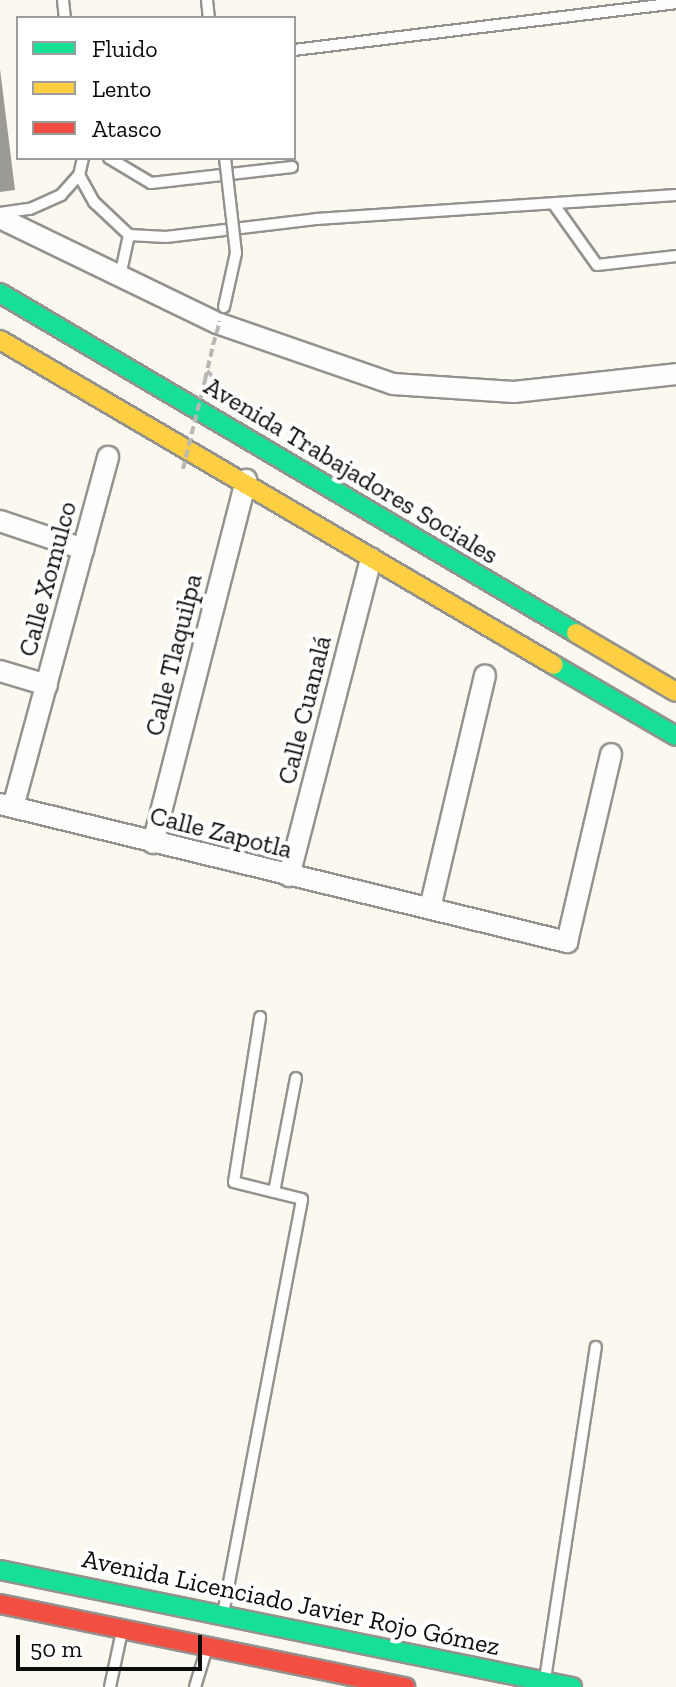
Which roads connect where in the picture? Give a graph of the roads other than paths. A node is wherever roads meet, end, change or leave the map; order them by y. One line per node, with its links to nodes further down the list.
1 (676, 3): 2 (lane)
2 (296, 50)
3 (83, 160): 7 (lane)
4 (112, 160): 6 (lane)
5 (225, 160): 15 (lane, bridge)
6 (292, 167)
7 (79, 175): 10 (lane); 11 (lane)
8 (676, 195): 9 (lane)
9 (555, 206): 11 (lane); 12 (lane)
10 (0, 215): 13 (street)
11 (129, 235): 13 (lane)
12 (676, 256)
13 (120, 276): 17 (street)
14 (0, 293): 26 (main road, Avenida Trabajadores Sociales)
15 (224, 307)
16 (1, 345): 19 (main road)
17 (676, 374)
18 (108, 457): 21 (street, Calle Xomulco)
19 (246, 480): 22 (main road); 30 (street, Calle Tlaquilpa)
20 (0, 521): 21 (street)
21 (83, 549): 25 (street, Calle Xomulco)
22 (371, 558): 27 (main road); 31 (street, Calle Cuanalá)
23 (0, 671): 25 (street)
24 (485, 675): 32 (street)
25 (47, 685): 29 (street, Calle Xomulco)
26 (676, 692)
27 (676, 736)
28 (611, 754): 32 (street, Calle Zapotla)
29 (7, 805): 30 (street, Calle Zapotla)
30 (153, 843): 31 (street, Calle Zapotla)
31 (289, 876): 32 (street, Calle Zapotla)
32 (430, 908)
33 (260, 1017): 35 (lane)
34 (296, 1078): 35 (lane)
35 (274, 1192): 39 (lane)
36 (596, 1347): 44 (lane)
37 (0, 1570): 39 (main road, Avenida Licenciado Javier Rojo Gómez)
38 (0, 1604): 40 (main road)
39 (222, 1616): 42 (main road, Avenida Licenciado Javier Rojo Gómez)
40 (123, 1629): 41 (main road); 45 (lane)
41 (207, 1646): 43 (main road); 46 (lane)
42 (379, 1647): 43 (main road); 44 (main road, Avenida Licenciado Javier Rojo Gómez)
43 (375, 1681): 47 (main road)
44 (545, 1681): 48 (main road, Avenida Licenciado Javier Rojo Gómez)
45 (110, 1687)
46 (195, 1687)
47 (406, 1687)
48 (572, 1687)

